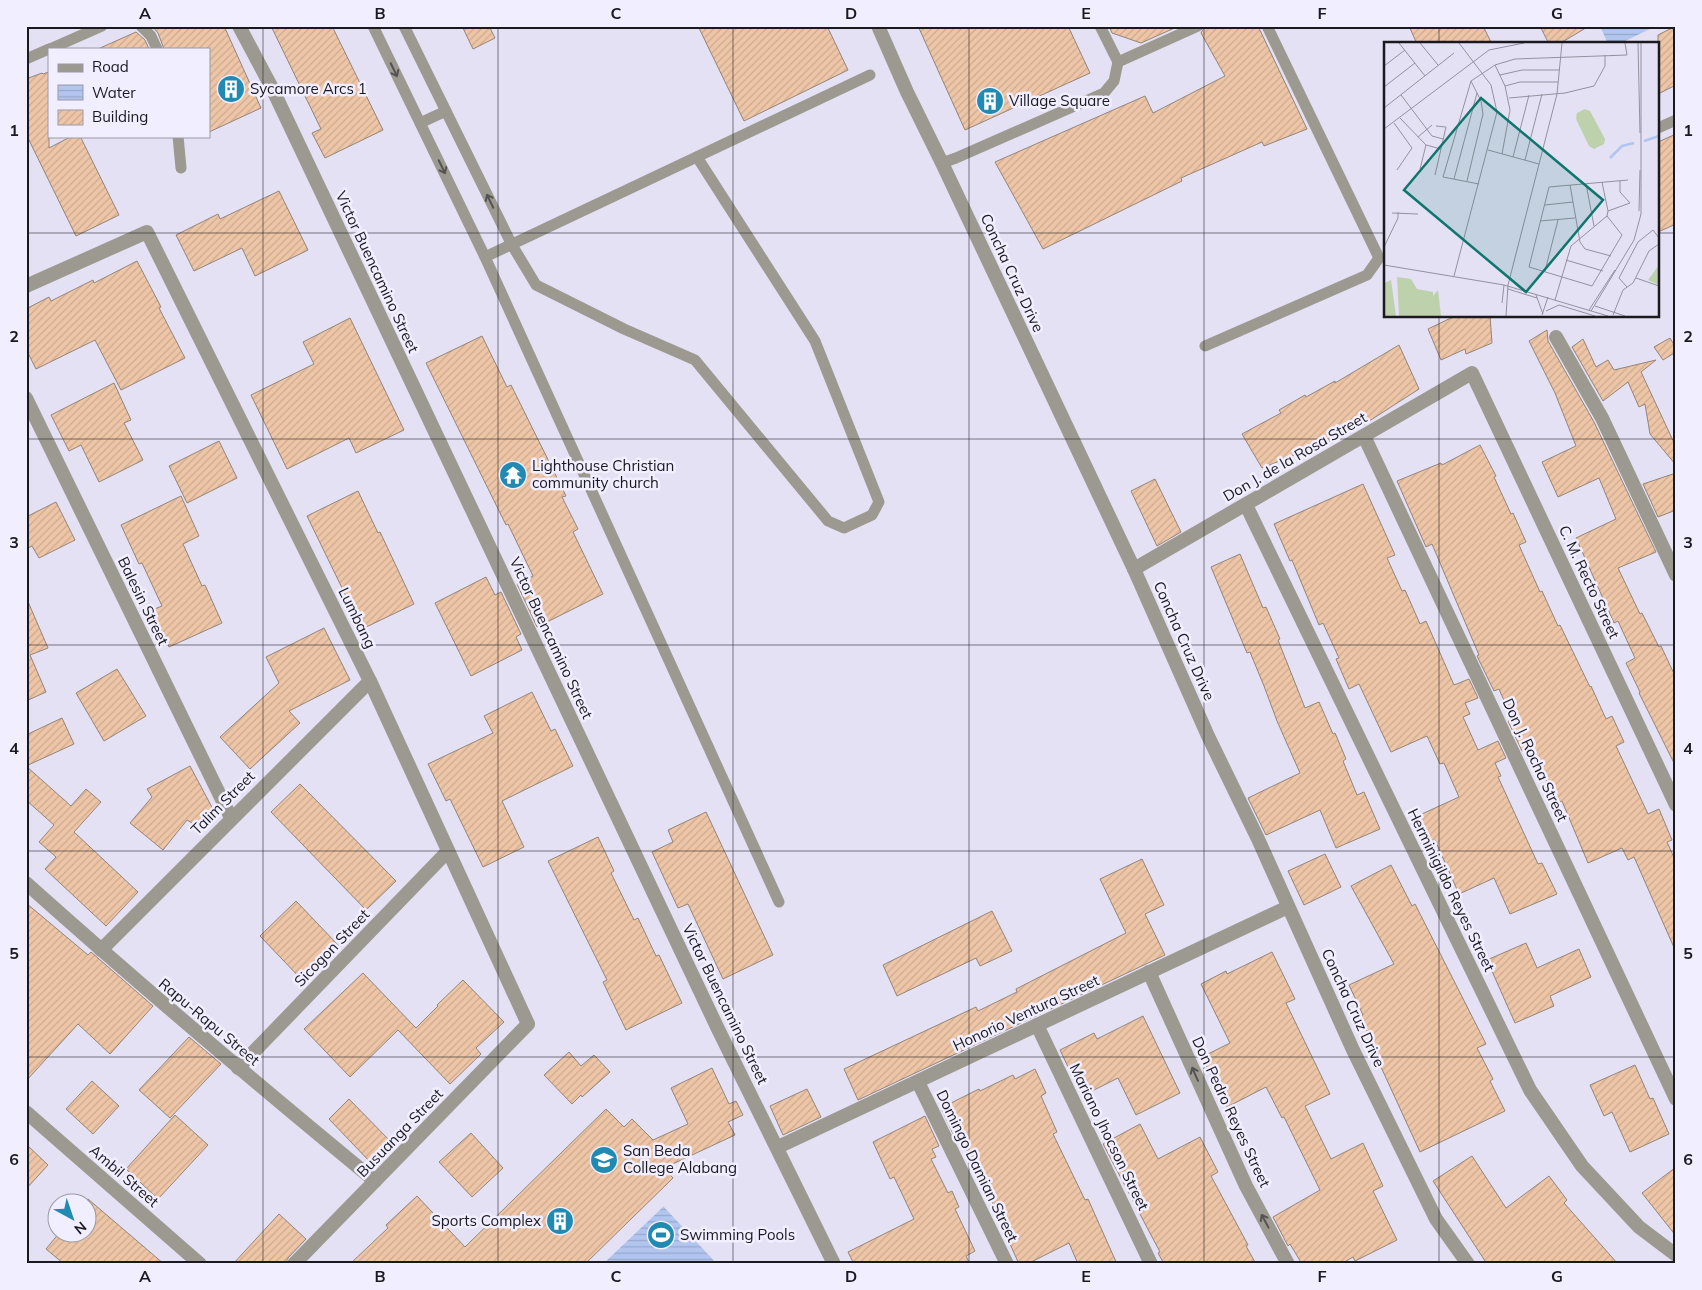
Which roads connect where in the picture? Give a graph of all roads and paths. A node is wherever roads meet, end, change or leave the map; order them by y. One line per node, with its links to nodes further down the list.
1 (102, 26): 10 (lane)
2 (141, 26): 11 (lane)
3 (239, 26): 50 (street, Victor Buencamino Street)
4 (373, 26): 18 (lane, one-way to 18)
5 (404, 26): 16 (lane)
6 (878, 26): 22 (street, Concha Cruz Drive)
7 (1100, 26): 14 (lane)
8 (1198, 26): 14 (lane)
9 (1267, 26): 28 (lane)
10 (51, 48)
11 (157, 48)
12 (48, 49): 13 (lane)
13 (26, 59)
14 (1118, 62): 22 (lane)
15 (870, 75): 21 (lane)
16 (446, 111): 18 (lane); 24 (lane, one-way to 16)
17 (1676, 120): 19 (lane)
18 (420, 123): 25 (lane, one-way to 25)
19 (1660, 127)
20 (178, 138): 23 (lane)
21 (697, 157): 24 (lane); 24 (lane)
22 (942, 163): 33 (street, Concha Cruz Drive)
23 (181, 168)
24 (512, 245): 25 (lane)
25 (485, 257): 40 (lane)
26 (26, 286): 35 (street, Lumbang)
27 (1556, 337): 34 (street)
28 (1205, 346)
29 (1472, 373): 31 (street, Don J. de la Rosa Street); 36 (street, C. M. Recto Street)
30 (26, 398): 37 (street, Balesin Street)
31 (1364, 436): 32 (street, Don J. de la Rosa Street); 48 (street, Don J. Rocha Street)
32 (1246, 505): 33 (street, Don J. de la Rosa Street); 52 (street, Herminigildo Reyes Street)
33 (1134, 569): 41 (street, Concha Cruz Drive)
34 (1676, 575)
35 (370, 681): 37 (street, Talim Street); 38 (street, Lumbang)
36 (1676, 805)
37 (231, 818): 42 (street, Talim Street)
38 (448, 851): 44 (street, Lumbang); 46 (street, Sicogon Street)
39 (26, 883): 42 (street, Rapu-Rapu Street)
40 (779, 902)
41 (1288, 907): 43 (street, Honorio Ventura Street); 59 (street, Concha Cruz Drive)
42 (101, 950): 46 (street, Rapu-Rapu Street)
43 (1149, 972): 45 (street, Honorio Ventura Street); 58 (street, Don Pedro Reyes Street, one-way to 43)
44 (528, 1024): 51 (street, Busuanga Street)
45 (1037, 1025): 47 (street, Honorio Ventura Street); 57 (street, Mariano Jhocson Street)
46 (238, 1068): 51 (street, Rapu-Rapu Street)
47 (918, 1082): 50 (street, Honorio Ventura Street); 56 (street, Domingo Damian Street)
48 (1676, 1098)
49 (26, 1112): 53 (street, Ambil Street)
50 (778, 1147): 55 (street, Victor Buencamino Street)
51 (375, 1182): 54 (street, Busuanga Street)
52 (1676, 1255)
53 (200, 1264)
54 (294, 1264)
55 (834, 1264)
56 (1007, 1264)
57 (1151, 1264)
58 (1288, 1264)
59 (1468, 1264)

